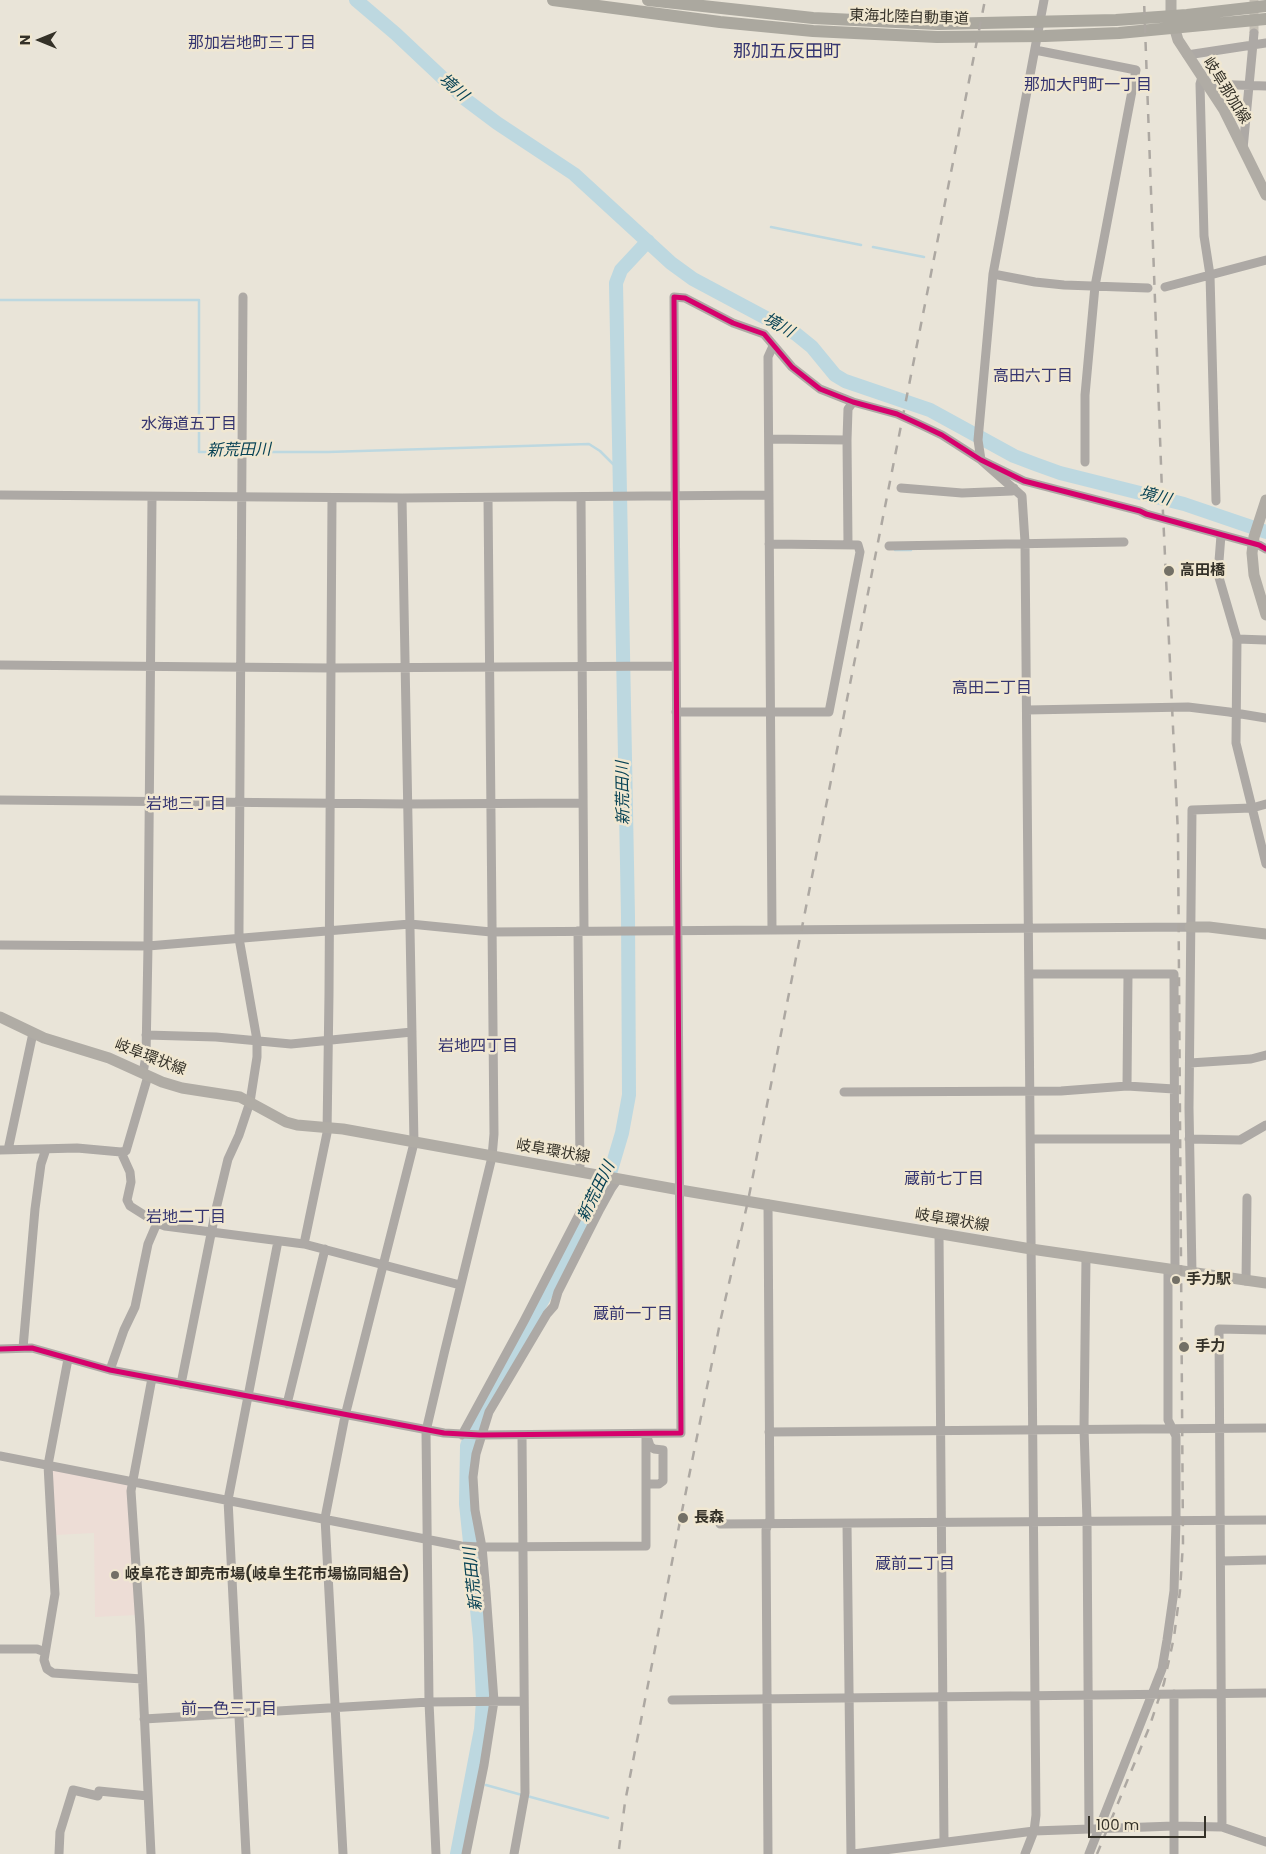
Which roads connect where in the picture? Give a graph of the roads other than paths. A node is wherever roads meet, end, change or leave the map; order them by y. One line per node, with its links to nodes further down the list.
1 (553, 0): 8 (highway, 東海北陸自動車道)
2 (648, 0): 8 (highway, 東海北陸自動車道)
3 (1044, 0): 12 (street)
4 (1171, 0): 13 (main road, 岐阜那加線)
5 (1266, 6): 7 (highway, 東海北陸自動車道)
6 (1266, 19): 7 (highway, 東海北陸自動車道)
7 (1190, 21): 8 (highway, 東海北陸自動車道)
8 (903, 29)
9 (1254, 33): 11 (street)
10 (1266, 43): 11 (street)
11 (1253, 44): 13 (street); 15 (street)
12 (1035, 50): 20 (street); 22 (street)
13 (1186, 55): 14 (main road, 岐阜那加線)
14 (1204, 80): 15 (street); 17 (main road, 岐阜那加線); 21 (street)
15 (1250, 85): 16 (street); 17 (street)
16 (1266, 86)
17 (1243, 149): 18 (main road, 岐阜那加線)
18 (1266, 195)
19 (1266, 260): 21 (street)
20 (993, 274): 22 (street); 30 (street)
21 (1210, 275): 23 (street); 44 (street)
22 (1095, 286): 24 (street); 31 (street)
23 (1165, 287)
24 (1148, 288)
25 (243, 297): 38 (street)
26 (773, 346): 27 (street); 28 (street); 35 (street)
27 (853, 402): 29 (street); 30 (street)
28 (769, 439): 29 (street); 36 (street)
29 (847, 440): 51 (street)
30 (980, 456): 33 (street); 46 (street)
31 (1085, 462)
32 (900, 488): 33 (street)
33 (1014, 488): 48 (street)
34 (0, 495): 37 (street)
35 (674, 496): 36 (street); 39 (street); 60 (street)
36 (769, 496): 50 (street)
37 (152, 497): 38 (street); 58 (street)
38 (242, 497): 40 (street); 61 (street)
39 (581, 497): 42 (street); 59 (street)
40 (332, 498): 41 (street); 63 (street)
41 (402, 498): 42 (street); 64 (street)
42 (488, 498): 62 (street)
43 (1266, 500): 45 (main road)
44 (1216, 501)
45 (1262, 518): 47 (main road)
46 (1221, 535): 47 (street); 55 (street)
47 (1253, 540): 53 (street); 54 (main road)
48 (1025, 542): 49 (street); 52 (street); 65 (street)
49 (1124, 542)
50 (769, 544): 51 (street); 66 (street)
51 (848, 544): 66 (street)
52 (889, 546)
53 (1266, 549)
54 (1266, 615)
55 (1237, 639): 56 (street); 68 (street)
56 (1266, 640)
57 (0, 665): 58 (street)
58 (150, 666): 61 (street); 71 (street)
59 (582, 666): 60 (street); 62 (street); 73 (street)
60 (676, 666): 67 (street)
61 (241, 667): 63 (street); 72 (street)
62 (488, 667): 64 (street); 76 (street)
63 (331, 668): 64 (street); 74 (street)
64 (405, 668): 75 (street)
65 (1027, 710): 68 (street); 82 (street)
66 (770, 711): 67 (street); 84 (street)
67 (676, 712): 86 (street)
68 (1236, 713): 69 (street); 78 (street)
69 (1266, 718)
70 (0, 800): 71 (street)
71 (149, 802): 72 (street); 91 (street)
72 (240, 803): 74 (street); 89 (street)
73 (583, 803): 76 (street); 85 (street)
74 (330, 804): 75 (street); 83 (street)
75 (408, 804): 76 (street); 80 (street)
76 (490, 804): 87 (street)
77 (1266, 804): 78 (street)
78 (1252, 808): 79 (street); 81 (street)
79 (1266, 864)
80 (410, 924): 83 (street); 87 (street); 95 (street)
81 (1190, 927): 82 (street); 88 (main road); 101 (street)
82 (1029, 928): 84 (street); 92 (street)
83 (329, 930): 89 (street); 99 (street)
84 (772, 930): 86 (street)
85 (581, 931): 86 (street); 87 (street); 118 (street)
86 (678, 931): 121 (street)
87 (491, 932): 117 (street)
88 (1266, 934)
89 (239, 938): 91 (street); 98 (street)
90 (0, 944): 91 (street)
91 (148, 946): 97 (street)
92 (1029, 974): 93 (street); 105 (street)
93 (1128, 974): 103 (street); 104 (street)
94 (0, 1017): 96 (main road, 岐阜環状線)
95 (412, 1032): 99 (street); 113 (street)
96 (33, 1033): 102 (main road, 岐阜環状線); 114 (street)
97 (146, 1035): 98 (street); 102 (street)
98 (257, 1040): 99 (street); 107 (street)
99 (329, 1040): 109 (street)
100 (1266, 1055): 101 (street)
101 (1190, 1062): 111 (street)
102 (145, 1075): 107 (main road, 岐阜環状線); 116 (street)
103 (1127, 1086): 104 (street); 105 (street)
104 (1174, 1089): 112 (street)
105 (1030, 1091): 106 (street); 110 (street)
106 (844, 1092)
107 (250, 1102): 109 (main road, 岐阜環状線); 125 (street)
108 (1266, 1125): 111 (street)
109 (326, 1127): 113 (main road, 岐阜環状線); 128 (street)
110 (1031, 1139): 112 (street); 129 (street)
111 (1190, 1139): 134 (street)
112 (1174, 1140): 133 (street)
113 (414, 1143): 117 (main road, 岐阜環状線); 132 (street)
114 (4, 1150): 115 (street)
115 (46, 1150): 116 (street); 139 (street)
116 (122, 1152): 124 (street)
117 (492, 1157): 118 (main road, 岐阜環状線); 137 (street)
118 (580, 1172): 119 (main road, 岐阜環状線)
119 (599, 1176): 120 (main road, 岐阜環状線); 157 (street)
120 (618, 1179): 121 (main road, 岐阜環状線); 158 (street)
121 (680, 1190): 123 (main road, 岐阜環状線); 156 (street)
122 (1247, 1198): 135 (street)
123 (768, 1204): 126 (main road, 岐阜環状線); 155 (street)
124 (157, 1223): 125 (street); 142 (street)
125 (212, 1233): 127 (street); 144 (street)
126 (939, 1234): 129 (main road, 岐阜環状線); 154 (street)
127 (278, 1241): 128 (street); 145 (street)
128 (304, 1244): 130 (street)
129 (1031, 1249): 131 (main road, 岐阜環状線); 152 (street)
130 (325, 1250): 132 (street); 146 (street)
131 (1086, 1257): 133 (main road, 岐阜環状線); 151 (street)
132 (383, 1264): 137 (street); 147 (street)
133 (1172, 1270): 134 (main road, 岐阜環状線); 148 (street)
134 (1192, 1272): 135 (main road, 岐阜環状線)
135 (1246, 1281): 136 (main road, 岐阜環状線)
136 (1266, 1283)
137 (460, 1285): 153 (street)
138 (1266, 1330): 149 (street)
139 (23, 1348): 140 (street); 141 (street)
140 (0, 1349)
141 (68, 1359): 142 (street); 161 (street)
142 (110, 1370): 143 (street)
143 (152, 1378): 144 (street); 162 (street)
144 (181, 1384): 145 (street)
145 (247, 1396): 146 (street); 164 (street)
146 (287, 1404): 147 (street)
147 (345, 1416): 153 (street); 165 (street)
148 (1170, 1428): 149 (street); 151 (street); 169 (street)
149 (1220, 1428): 150 (street); 166 (street)
150 (1266, 1428)
151 (1084, 1429): 152 (street); 168 (street)
152 (1032, 1430): 154 (street); 170 (street)
153 (426, 1431): 157 (street); 175 (street)
154 (940, 1431): 155 (street); 171 (street)
155 (769, 1432): 173 (street)
156 (646, 1434): 159 (street); 163 (street); 163 (street)
157 (464, 1435): 158 (street)
158 (481, 1435): 159 (street); 176 (street)
159 (522, 1435): 177 (street)
160 (0, 1456): 161 (street)
161 (48, 1464): 162 (street); 181 (street)
162 (132, 1481): 164 (street); 182 (street)
163 (646, 1484): 177 (street)
164 (228, 1500): 165 (street); 197 (street)
165 (325, 1518): 175 (street); 196 (street)
166 (1220, 1520): 167 (street); 169 (street); 179 (street)
167 (1266, 1520)
168 (1087, 1521): 169 (street); 170 (street); 187 (street)
169 (1176, 1521): 185 (street)
170 (1033, 1522): 171 (street); 188 (street)
171 (941, 1523): 174 (street); 191 (street)
172 (720, 1524): 173 (street)
173 (768, 1524): 174 (street); 189 (street)
174 (847, 1524): 190 (street)
175 (427, 1538): 176 (street); 195 (street)
176 (481, 1547): 177 (street); 193 (street)
177 (524, 1547): 194 (street)
178 (1266, 1560): 179 (street)
179 (1221, 1561): 183 (street)
180 (0, 1649): 181 (street)
181 (45, 1652): 182 (street)
182 (142, 1679): 198 (street)
183 (1222, 1693): 184 (street); 186 (street); 201 (street)
184 (1266, 1693)
185 (1153, 1694): 186 (street); 187 (street); 202 (street)
186 (1174, 1694): 200 (street)
187 (1087, 1695): 188 (street); 203 (street)
188 (1034, 1696): 191 (street); 204 (street)
189 (767, 1698): 190 (street); 192 (street); 215 (street)
190 (849, 1698): 191 (street); 216 (street)
191 (942, 1698): 205 (street)
192 (672, 1700)
193 (492, 1701): 194 (street); 195 (street); 213 (street)
194 (523, 1701): 214 (street)
195 (429, 1702): 196 (street); 212 (street)
196 (334, 1708): 197 (street); 211 (street)
197 (239, 1713): 198 (street); 210 (street)
198 (144, 1719): 199 (street)
199 (148, 1796): 208 (street); 209 (street)
200 (1174, 1826): 201 (street); 202 (street); 219 (street)
201 (1222, 1827): 206 (street)
202 (1099, 1828): 203 (street); 218 (street)
203 (1089, 1829): 204 (street)
204 (1034, 1831): 205 (street); 217 (street)
205 (944, 1842): 207 (street)
206 (1266, 1842)
207 (905, 1850): 216 (street)
208 (59, 1854)
209 (151, 1854)
210 (246, 1854)
211 (343, 1854)
212 (436, 1854)
213 (466, 1854)
214 (514, 1854)
215 (768, 1854)
216 (857, 1854)
217 (1025, 1854)
218 (1088, 1854)
219 (1174, 1854)

